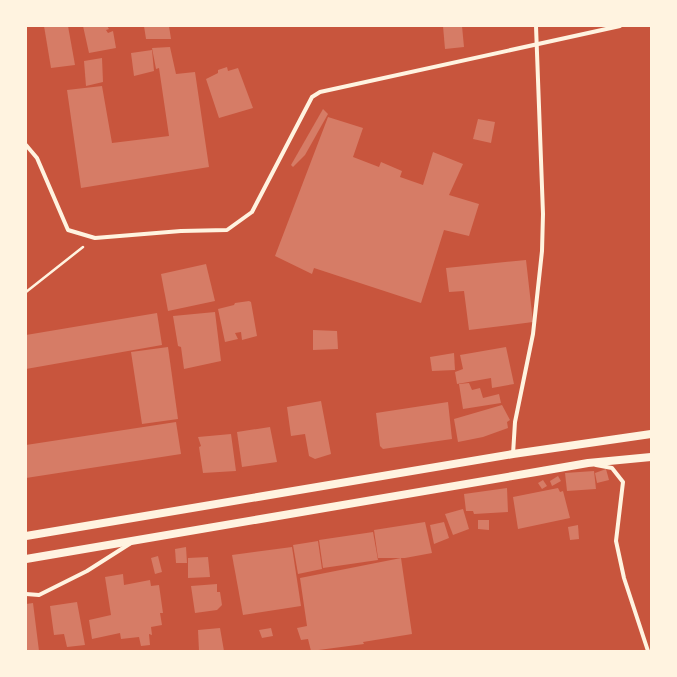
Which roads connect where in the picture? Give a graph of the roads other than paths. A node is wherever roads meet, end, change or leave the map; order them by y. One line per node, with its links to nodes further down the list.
1 (536, 26): 3 (street)
2 (620, 26): 3 (street)
3 (538, 45): 4 (street); 6 (street)
4 (26, 145)
5 (651, 434): 6 (main road)
6 (513, 454): 9 (main road)
7 (651, 457): 8 (main road)
8 (588, 464): 10 (main road); 13 (street)
9 (26, 536)
10 (135, 541): 11 (main road); 12 (street)
11 (26, 559)
12 (26, 594)
13 (648, 651)

